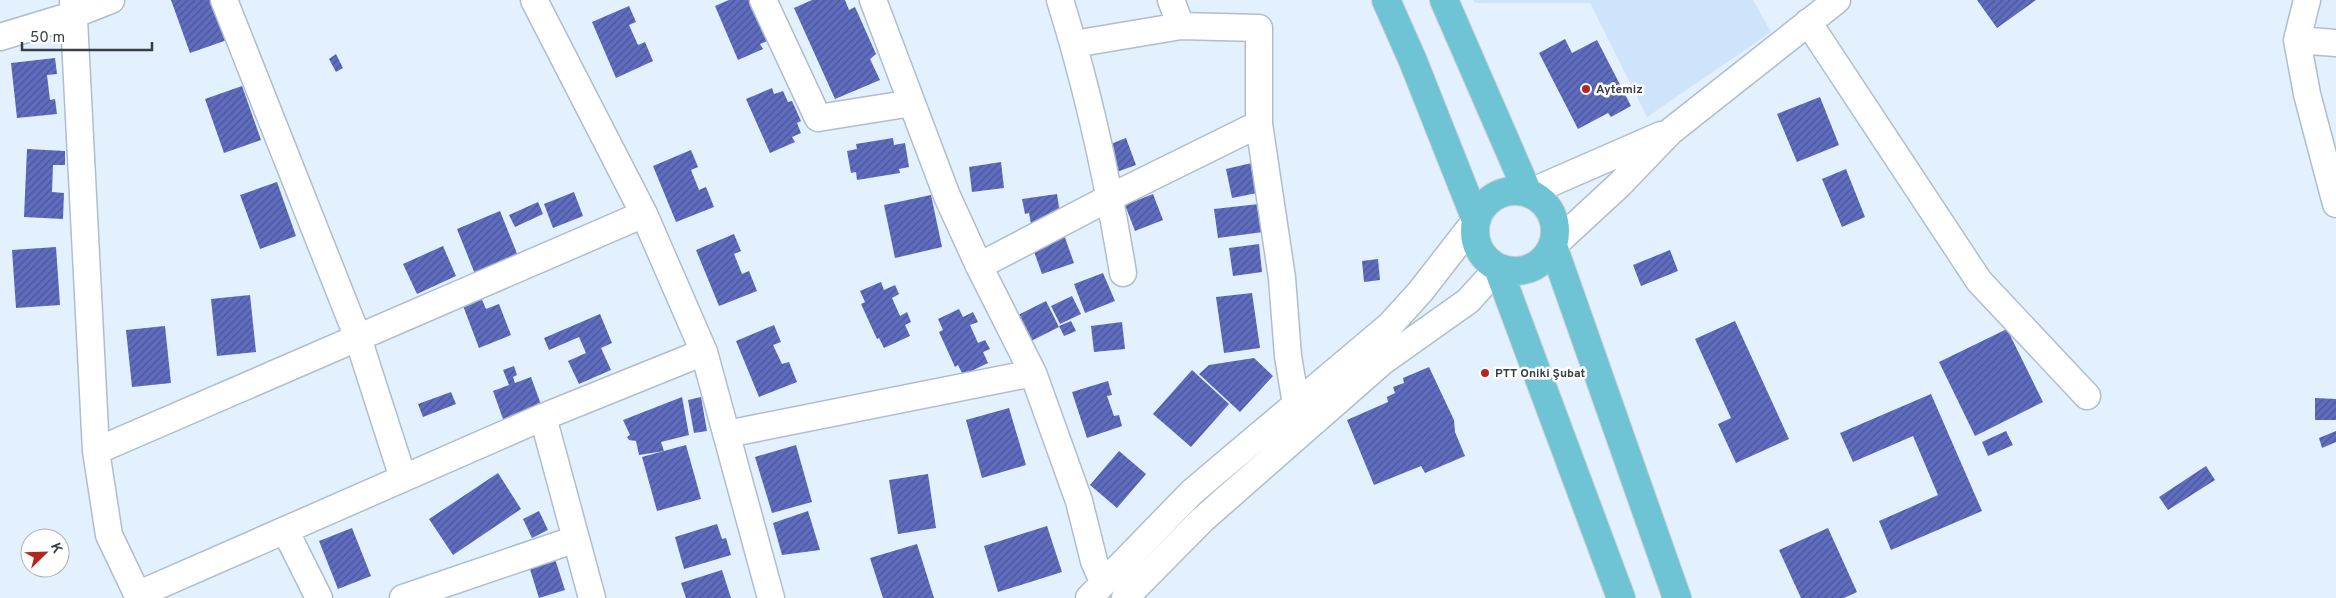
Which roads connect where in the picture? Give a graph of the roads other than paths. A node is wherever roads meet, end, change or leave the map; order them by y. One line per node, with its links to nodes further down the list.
1 (111, 0): 12 (street)
2 (224, 0): 31 (street)
3 (534, 0): 25 (street)
4 (764, 0): 19 (street)
5 (873, 0): 19 (street)
6 (1060, 0): 18 (street)
7 (1171, 0): 14 (street)
8 (1386, 0): 26 (main road)
9 (1444, 0): 22 (main road)
10 (1837, 0): 13 (street)
11 (2307, 0): 16 (street)
12 (73, 7): 15 (street); 38 (street)
13 (1808, 22): 21 (street); 34 (street)
14 (1181, 26): 18 (street); 20 (street)
15 (0, 37)
16 (2296, 40): 17 (street); 24 (street)
17 (2336, 43)
18 (1074, 44): 23 (street)
19 (912, 103): 28 (street)
20 (1259, 124): 23 (street); 35 (street)
21 (1671, 131): 22 (street); 27 (street)
22 (1528, 193): 26 (main road); 27 (main road)
23 (1111, 197): 28 (street); 30 (street)
24 (2336, 204)
25 (644, 214): 31 (street); 32 (street)
26 (1476, 220): 29 (main road); 35 (street)
27 (1553, 246): 29 (main road); 50 (main road)
28 (979, 266): 33 (street)
29 (1498, 268): 43 (street); 49 (main road)
30 (1123, 273)
31 (358, 338): 38 (street); 39 (street)
32 (704, 352): 36 (street); 37 (street)
33 (1033, 374): 37 (street); 42 (street)
34 (2087, 396)
35 (1296, 404): 42 (street)
36 (543, 417): 39 (street); 41 (street)
37 (727, 434): 48 (street)
38 (96, 451): 44 (street)
39 (403, 478): 40 (street)
40 (285, 530): 44 (street); 45 (street)
41 (576, 539): 46 (street); 47 (street)
42 (1096, 590)
43 (1133, 596)
44 (138, 597)
45 (320, 598)
46 (403, 598)
47 (592, 598)
48 (771, 598)
49 (1621, 598)
50 (1676, 598)

